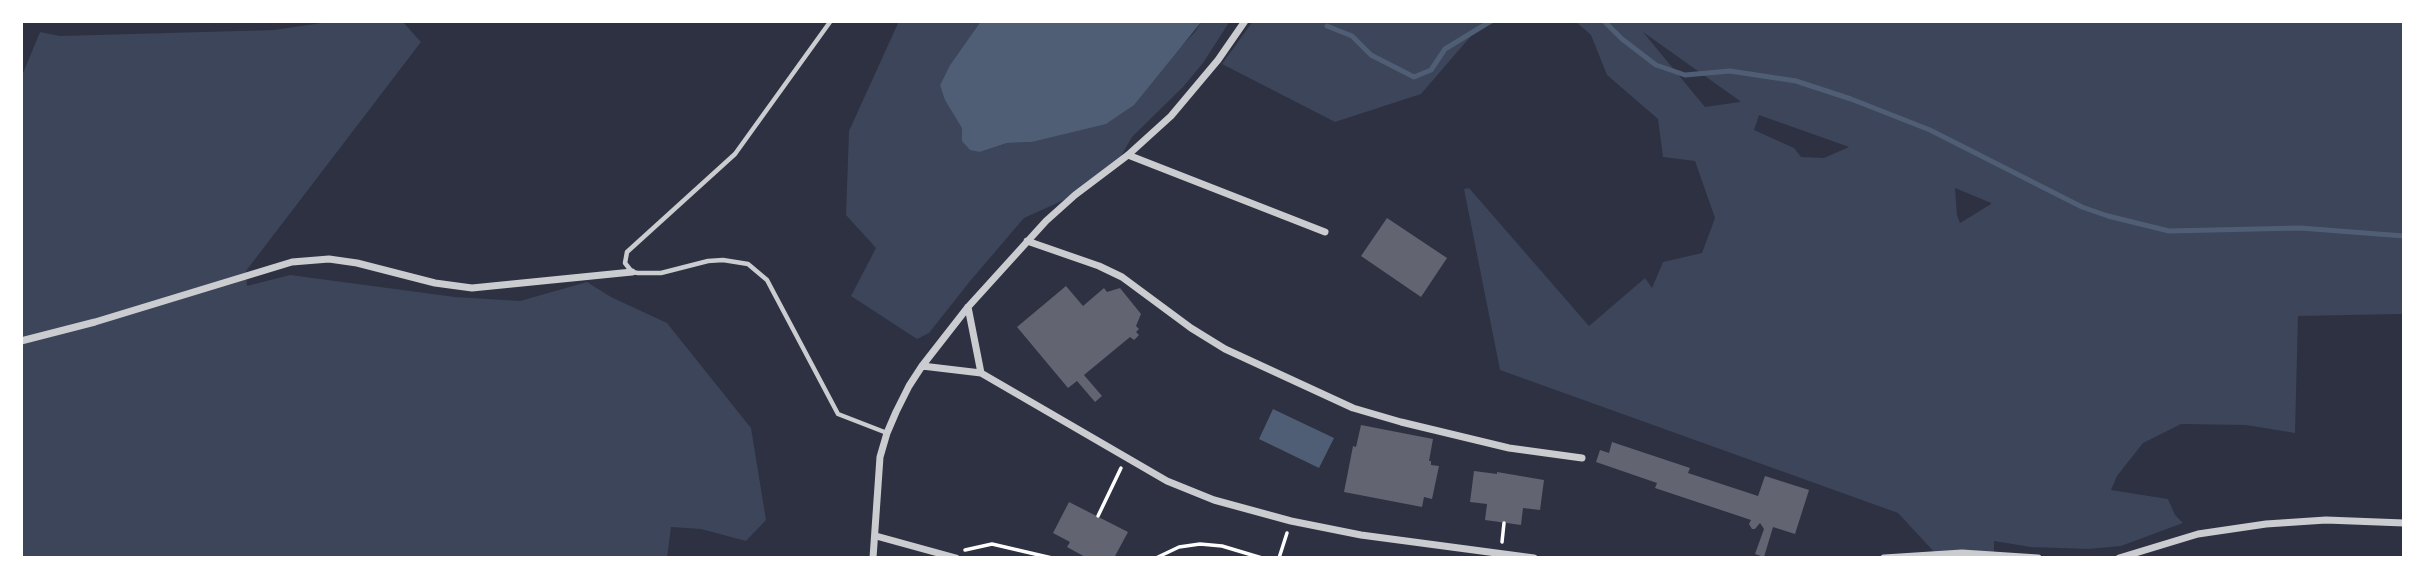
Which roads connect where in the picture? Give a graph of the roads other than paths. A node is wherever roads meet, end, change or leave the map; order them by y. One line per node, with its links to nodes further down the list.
1 (1245, 21): 3 (street)
2 (830, 22): 6 (lane)
3 (1128, 155): 4 (street); 5 (street)
4 (1325, 232)
5 (1027, 241): 7 (street); 12 (street)
6 (632, 272): 8 (street); 11 (lane)
7 (968, 307): 9 (street); 10 (street)
8 (21, 341)
9 (922, 366): 10 (street); 11 (street)
10 (981, 373): 17 (street)
11 (887, 433): 14 (street)
12 (1582, 458)
13 (2404, 523): 20 (street)
14 (876, 536): 15 (street); 16 (street)
15 (873, 558)
16 (956, 558)
17 (1534, 558)
18 (1884, 558): 19 (street)
19 (2038, 558)
20 (2119, 558)

